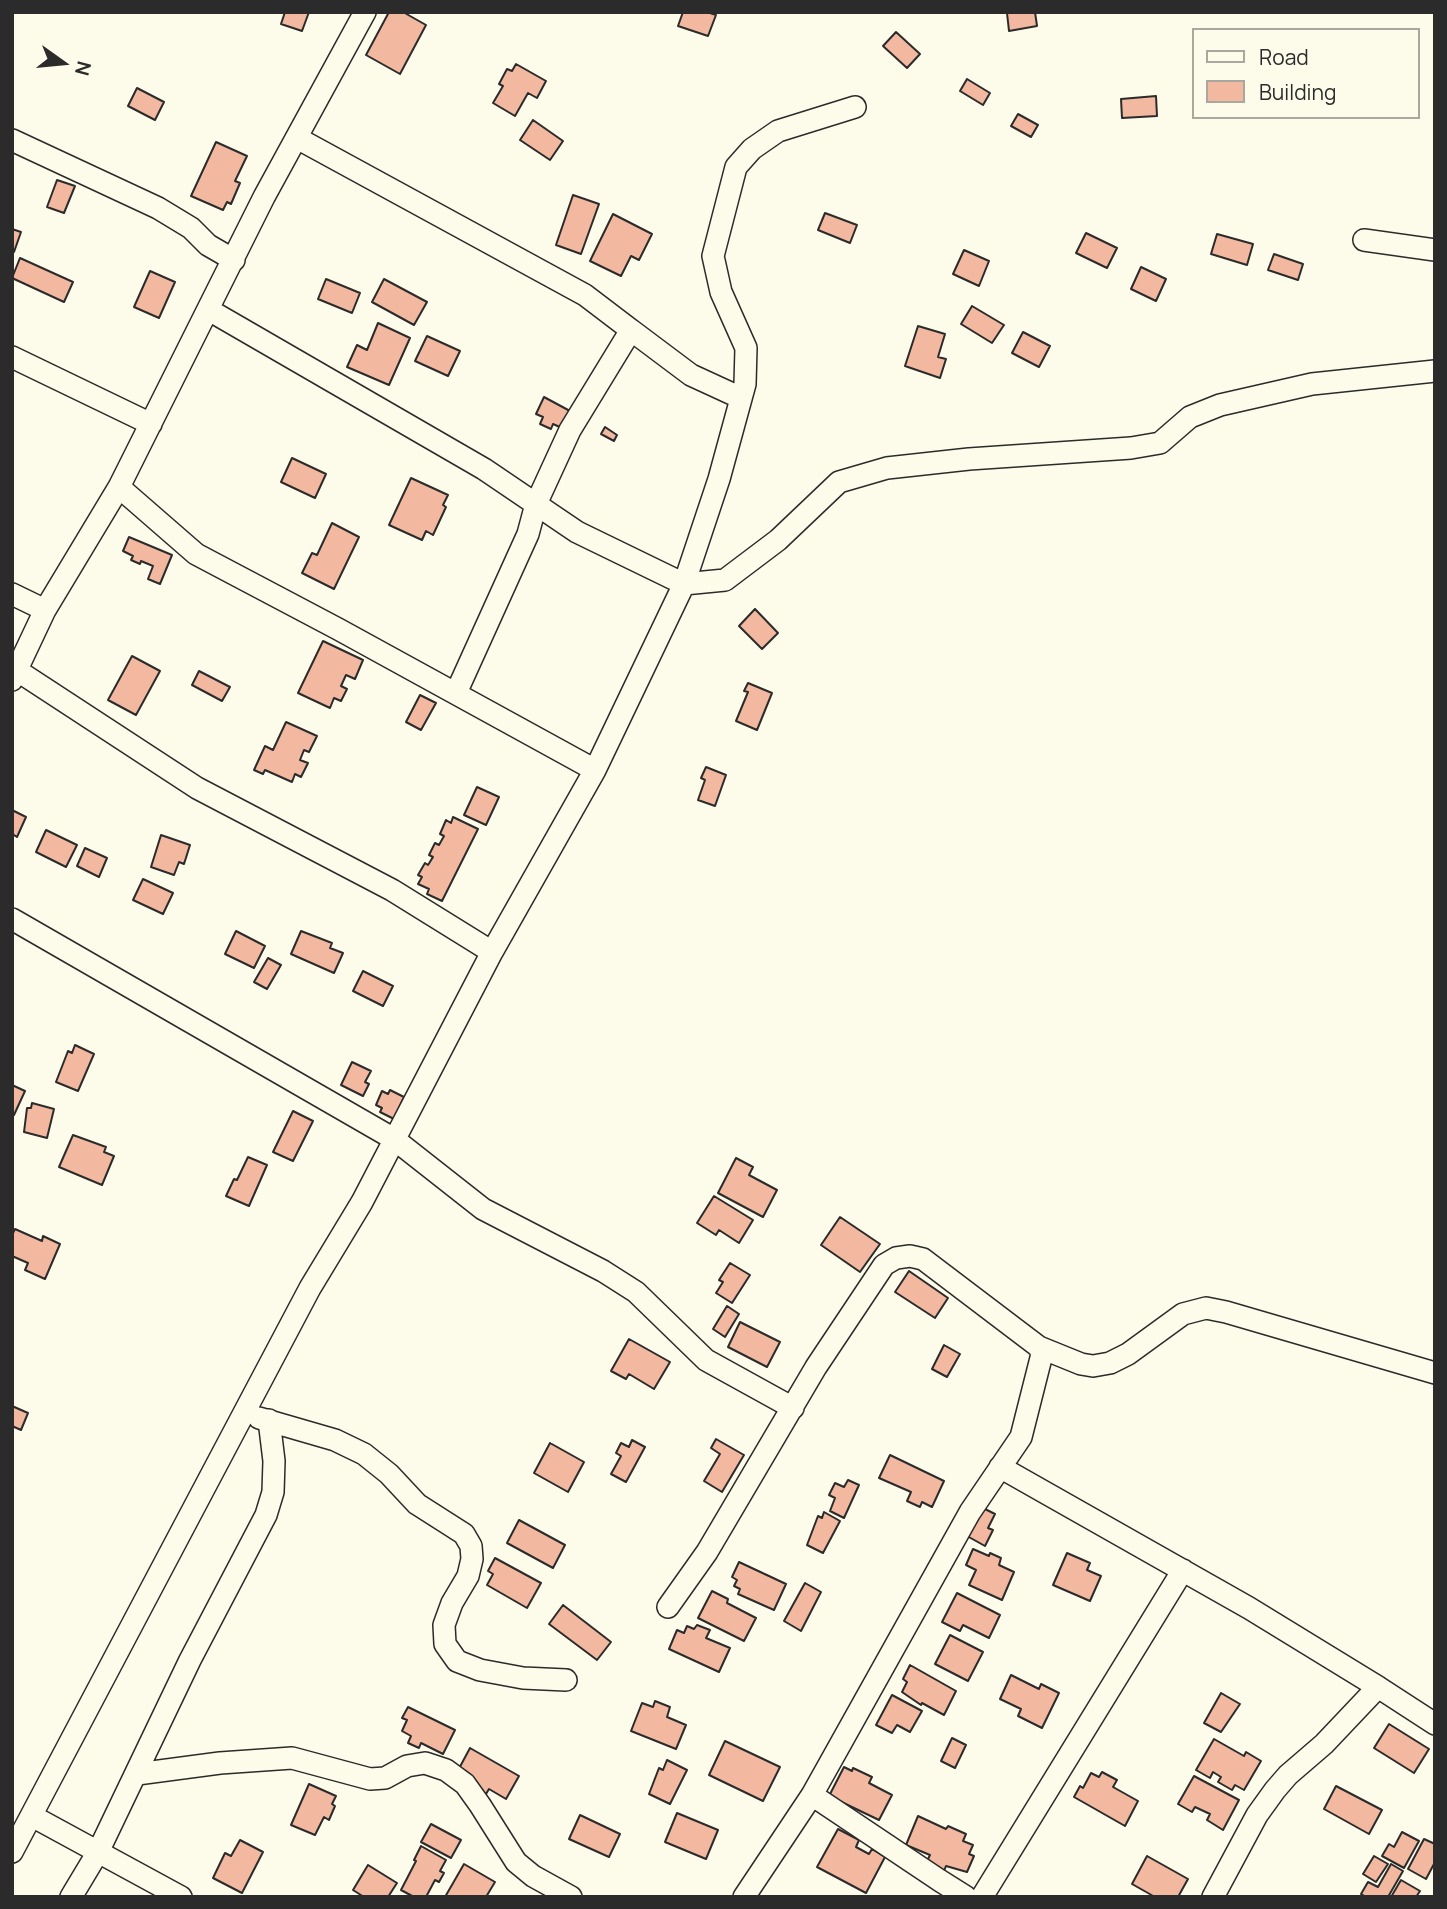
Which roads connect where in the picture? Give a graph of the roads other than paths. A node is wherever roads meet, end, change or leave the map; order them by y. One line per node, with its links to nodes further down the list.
1 (365, 12): 3 (street)
2 (855, 107): 12 (street)
3 (297, 138): 7 (street); 9 (street)
4 (12, 140): 7 (street)
5 (1364, 240): 6 (street)
6 (1435, 250)
7 (234, 260): 8 (street)
8 (209, 310): 13 (street); 15 (street)
9 (631, 330): 12 (street); 15 (street)
10 (12, 357): 13 (street)
11 (1435, 371): 16 (street)
12 (741, 398): 16 (street)
13 (151, 424): 14 (street)
14 (119, 487): 18 (street); 20 (street)
15 (536, 504): 16 (street); 20 (street)
16 (684, 584): 21 (street)
17 (12, 594): 18 (street)
18 (45, 610): 19 (street)
19 (15, 675): 23 (street)
20 (456, 693): 21 (street)
21 (595, 770): 23 (street)
22 (12, 919): 24 (street)
23 (492, 952): 24 (street)
24 (394, 1139): 27 (street); 28 (street)
25 (1039, 1347): 26 (street); 27 (street); 30 (street)
26 (1435, 1373)
27 (793, 1408): 32 (street)
28 (243, 1414): 29 (street); 38 (street)
29 (269, 1420): 33 (street); 36 (street)
30 (1000, 1467): 31 (street); 37 (street)
31 (1183, 1570): 34 (street); 46 (street)
32 (668, 1607)
33 (566, 1680)
34 (1378, 1687): 35 (street); 47 (street)
35 (1435, 1724)
36 (137, 1774): 39 (street); 43 (street)
37 (812, 1795): 44 (street); 45 (street)
38 (32, 1816): 39 (street); 40 (street)
39 (98, 1852): 41 (street); 42 (street)
40 (12, 1853)
41 (71, 1897)
42 (181, 1897)
43 (571, 1897)
44 (744, 1897)
45 (967, 1897)
46 (982, 1897)
47 (1213, 1897)

